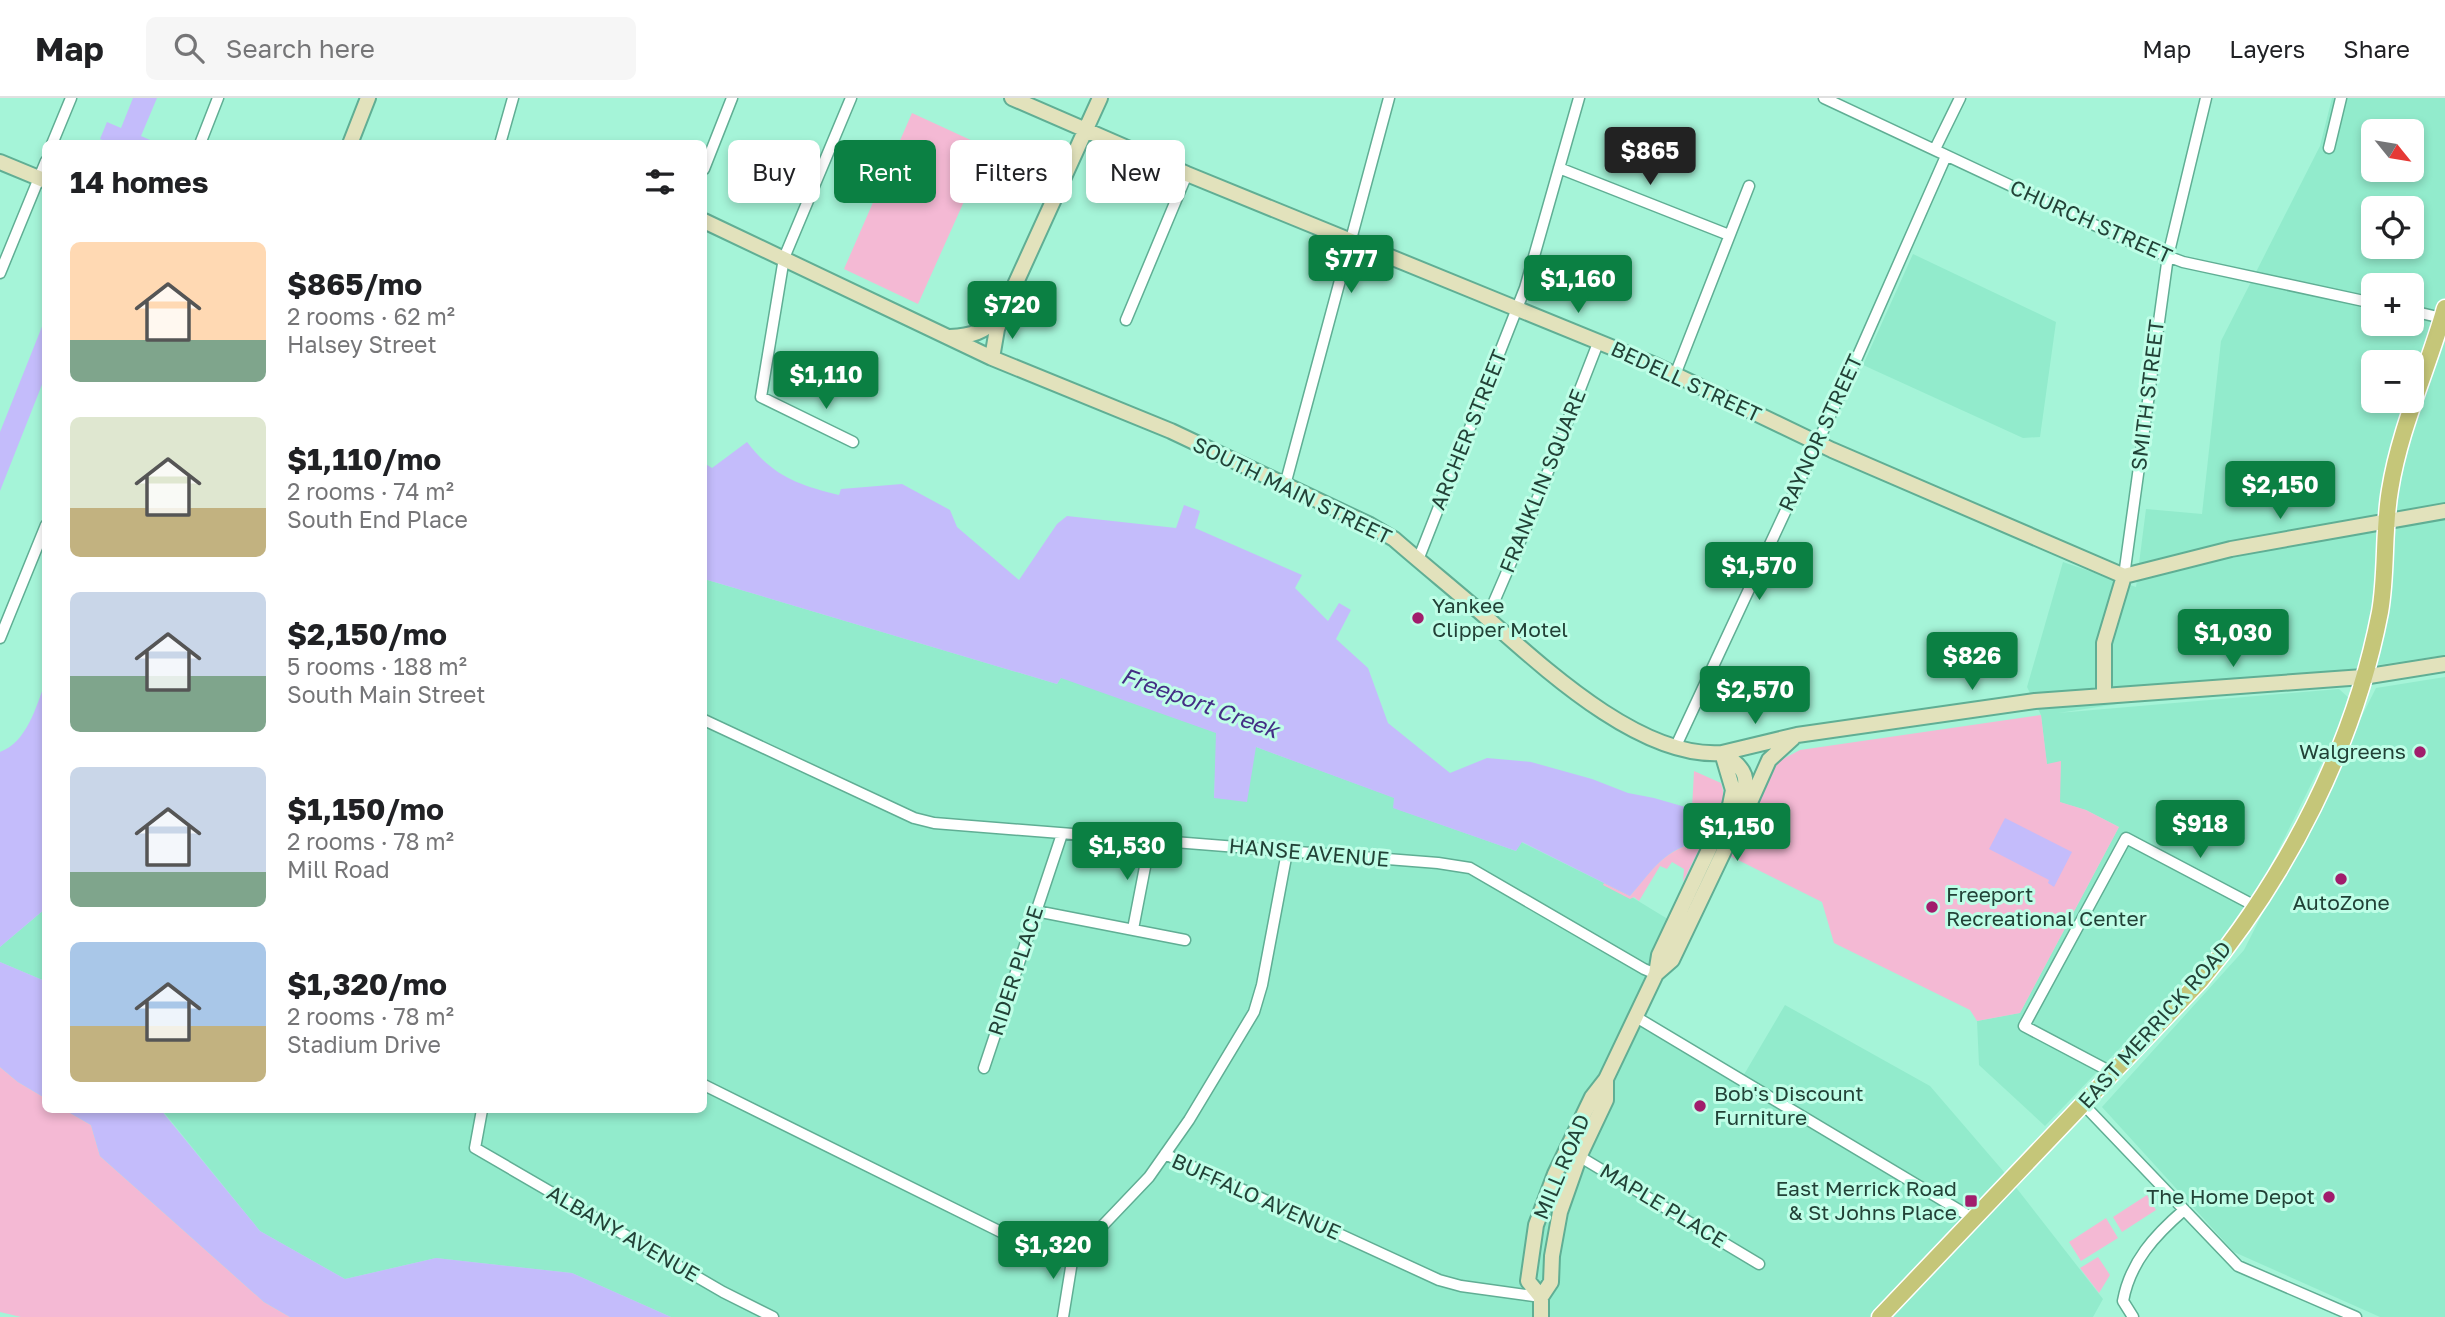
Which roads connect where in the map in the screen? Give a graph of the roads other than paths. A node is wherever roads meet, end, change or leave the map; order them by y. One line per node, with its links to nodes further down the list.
1 (71, 98): 16 (street)
2 (218, 98): 17 (street)
3 (368, 98): 18 (main road)
4 (513, 98): 19 (street)
5 (732, 98): 23 (street)
6 (850, 98): 33 (street)
7 (1012, 98): 15 (main road, BEDELL STREET)
8 (1100, 98): 15 (main road)
9 (1389, 98): 31 (street)
10 (1579, 98): 25 (street, ARCHER STREET)
11 (1824, 98): 21 (street, CHURCH STREET)
12 (1960, 98): 21 (street)
13 (2206, 98): 32 (street, SMITH STREET)
14 (2341, 98): 20 (street)
15 (1085, 131): 26 (main road, BEDELL STREET); 39 (main road)
16 (54, 140)
17 (202, 140)
18 (352, 140)
19 (501, 140)
20 (2329, 148)
21 (1935, 149): 22 (street, CHURCH STREET)
22 (1946, 156): 32 (street, CHURCH STREET); 46 (street, RAYNOR STREET)
23 (707, 161)
24 (0, 162): 27 (main road)
25 (1559, 168): 30 (street); 36 (street, ARCHER STREET)
26 (1187, 174): 31 (main road, BEDELL STREET); 40 (street)
27 (42, 179): 34 (street)
28 (1749, 186): 30 (street)
29 (707, 222): 33 (main road, SOUTH MAIN STREET)
30 (1729, 235): 44 (street)
31 (1350, 241): 36 (main road, BEDELL STREET); 47 (street)
32 (2168, 256): 35 (street, CHURCH STREET); 52 (street, SMITH STREET)
33 (784, 258): 41 (main road, SOUTH MAIN STREET); 45 (street)
34 (0, 273)
35 (2361, 300)
36 (1516, 309): 42 (main road, BEDELL STREET); 51 (street, ARCHER STREET)
37 (2424, 312): 38 (street)
38 (2444, 314): 49 (main road, EAST MERRICK ROAD)
39 (1001, 316): 41 (main road); 43 (main road)
40 (1126, 320)
41 (948, 337): 43 (main road, SOUTH MAIN STREET)
42 (1598, 343): 44 (main road, BEDELL STREET); 53 (street, FRANKLIN SQUARE)
43 (992, 358): 47 (main road, SOUTH MAIN STREET)
44 (1675, 375): 46 (main road, BEDELL STREET)
45 (853, 442)
46 (1816, 443): 52 (main road, BEDELL STREET); 60 (street, RAYNOR STREET)
47 (1285, 485): 51 (main road, SOUTH MAIN STREET)
48 (2445, 511): 49 (main road)
49 (2388, 520): 52 (main road); 56 (main road, EAST MERRICK ROAD)
50 (42, 535): 54 (street)
51 (1418, 560): 53 (main road, SOUTH MAIN STREET)
52 (2124, 576): 57 (main road, SMITH STREET)
53 (1487, 618): 60 (main road, SOUTH MAIN STREET)
54 (0, 638)
55 (2445, 664): 56 (main road, SOUTH MAIN STREET)
56 (2363, 677): 57 (main road, SOUTH MAIN STREET); 66 (main road, EAST MERRICK ROAD)
57 (2104, 694): 59 (main road, SOUTH MAIN STREET)
58 (707, 721): 63 (street, HANSE AVENUE)
59 (1797, 735): 61 (main road, SOUTH MAIN STREET); 62 (main road, MILL ROAD)
60 (1675, 748): 61 (main road, SOUTH MAIN STREET)
61 (1722, 753): 62 (main road, MILL ROAD); 70 (main road, MILL ROAD)
62 (1733, 832): 70 (main road, MILL ROAD)
63 (1062, 834): 64 (street, HANSE AVENUE); 67 (street, RIDER PLACE)
64 (1150, 841): 65 (street, HANSE AVENUE); 68 (street)
65 (1287, 852): 70 (street, HANSE AVENUE); 78 (street)
66 (2255, 906): 73 (main road, EAST MERRICK ROAD); 73 (street)
67 (1036, 911): 68 (street); 72 (street, RIDER PLACE)
68 (1133, 929): 69 (street)
69 (1185, 940)
70 (1656, 974): 71 (main road, MILL ROAD)
71 (1636, 1017): 77 (main road, MILL ROAD); 80 (street)
72 (984, 1068)
73 (2113, 1073): 75 (main road, EAST MERRICK ROAD)
74 (707, 1086): 81 (street)
75 (2083, 1104): 79 (street); 80 (main road, EAST MERRICK ROAD)
76 (481, 1113): 84 (street, ALBANY AVENUE)
77 (1574, 1152): 82 (street, MAPLE PLACE); 83 (main road, MILL ROAD); 83 (main road, MILL ROAD)
78 (1165, 1154): 81 (street, BUFFALO AVENUE); 83 (street, BUFFALO AVENUE)
79 (2184, 1210): 88 (street); 89 (street)
80 (1974, 1219): 87 (main road, EAST MERRICK ROAD)
81 (1074, 1249): 85 (street)
82 (1759, 1264)
83 (1541, 1297): 86 (main road, MILL ROAD)
84 (773, 1317)
85 (1063, 1317)
86 (1541, 1317)
87 (1880, 1317)
88 (2133, 1317)
89 (2356, 1317)

